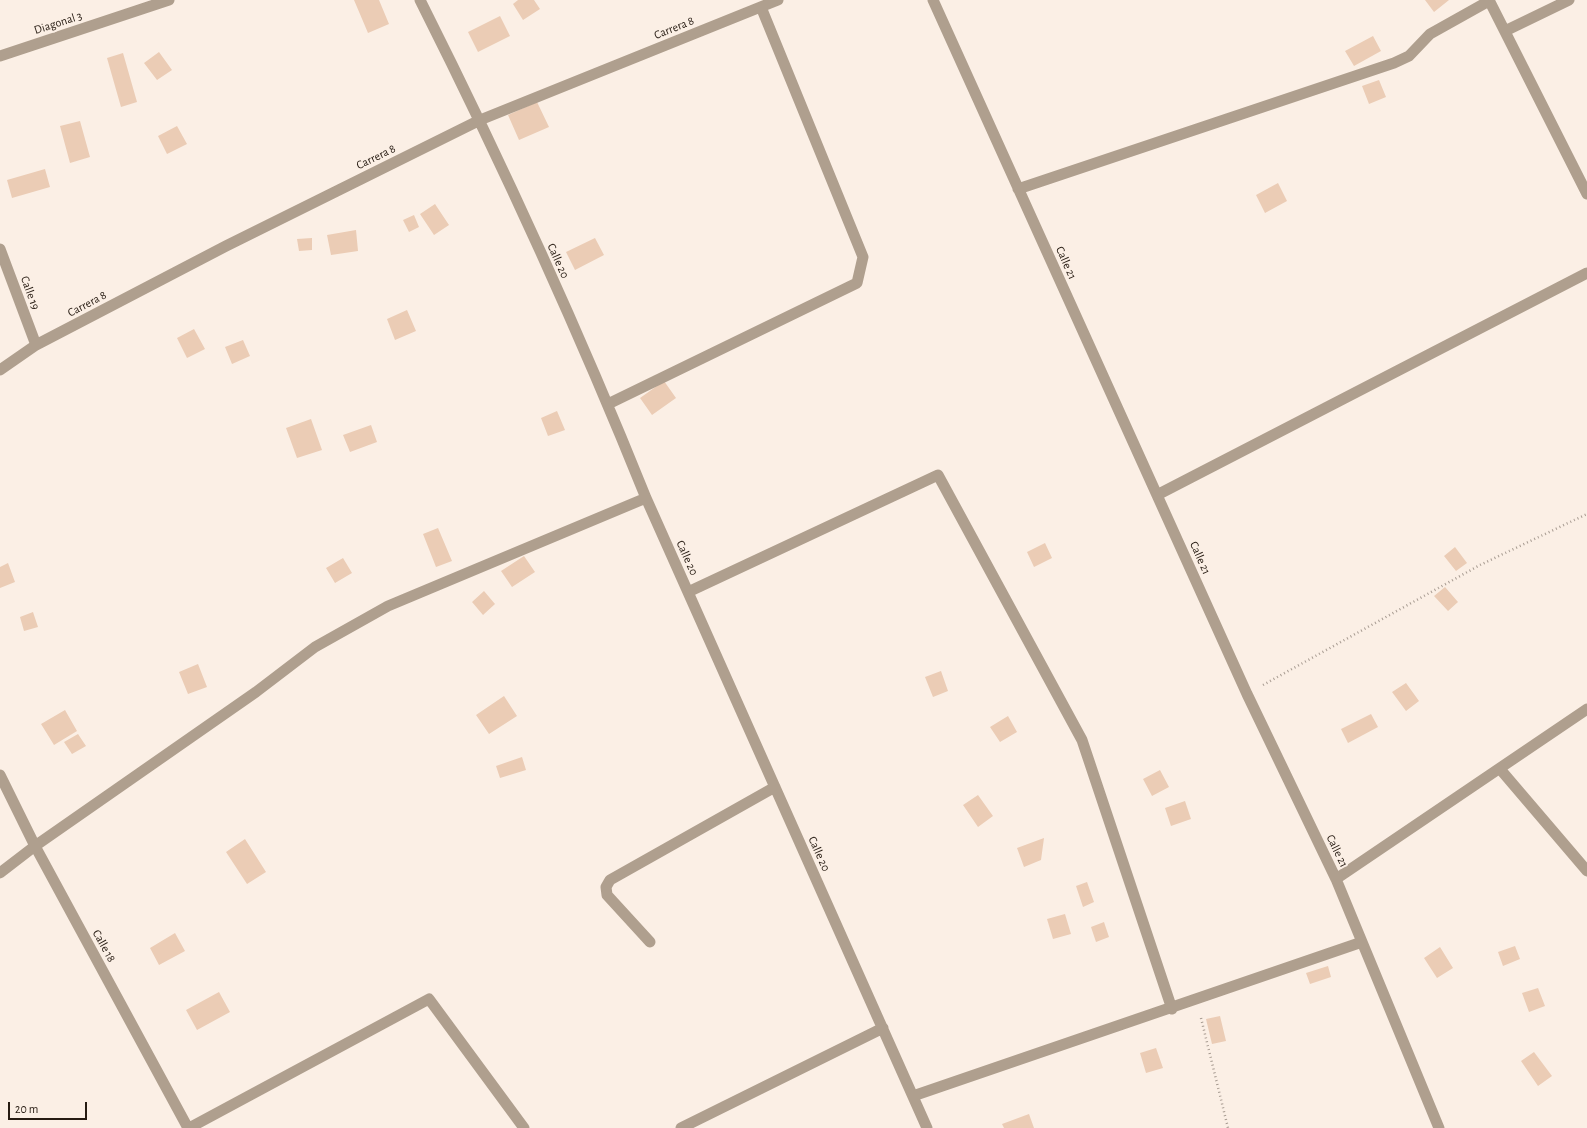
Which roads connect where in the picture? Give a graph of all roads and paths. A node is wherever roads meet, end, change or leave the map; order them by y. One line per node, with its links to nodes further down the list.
1 (169, 0): 9 (street, Diagonal 3)
2 (420, 0): 10 (street, Calle 20)
3 (778, 0): 7 (street, Carrera 8)
4 (933, 0): 11 (street, Calle 21)
5 (1489, 0): 8 (street); 11 (street)
6 (1569, 0): 8 (street)
7 (761, 7): 10 (street, Carrera 8); 17 (street)
8 (1505, 31): 12 (street)
9 (0, 56)
10 (480, 120): 15 (street, Carrera 8); 17 (street, Calle 20)
11 (1018, 189): 18 (street, Calle 21)
12 (1587, 194)
13 (0, 250): 15 (street, Calle 19)
14 (1587, 273): 18 (street)
15 (36, 345): 16 (street, Carrera 8)
16 (0, 370)
17 (608, 404): 19 (street, Calle 20)
18 (1157, 495): 22 (street, Calle 21)
19 (646, 498): 21 (street, Calle 20); 27 (street)
20 (1587, 514): 22 (path)
21 (688, 592): 26 (street, Calle 20); 34 (street)
22 (1247, 694): 30 (street, Calle 21)
23 (1587, 709): 24 (street)
24 (1500, 769): 28 (street); 30 (street)
25 (0, 775): 27 (street, Calle 18)
26 (775, 787): 31 (street); 35 (street, Calle 20)
27 (35, 846): 29 (street); 38 (street, Calle 18)
28 (1587, 871)
29 (0, 873)
30 (1336, 879): 32 (street, Calle 21)
31 (650, 942)
32 (1362, 942): 33 (street); 43 (street, Calle 21)
33 (1196, 1000): 34 (street); 42 (path)
34 (1172, 1009): 36 (street)
35 (883, 1028): 36 (street, Calle 20); 37 (street)
36 (913, 1096): 41 (street, Calle 20)
37 (693, 1125): 40 (street)
38 (188, 1128): 39 (street)
39 (524, 1128)
40 (681, 1128)
41 (927, 1128)
42 (1228, 1128)
43 (1439, 1128)

